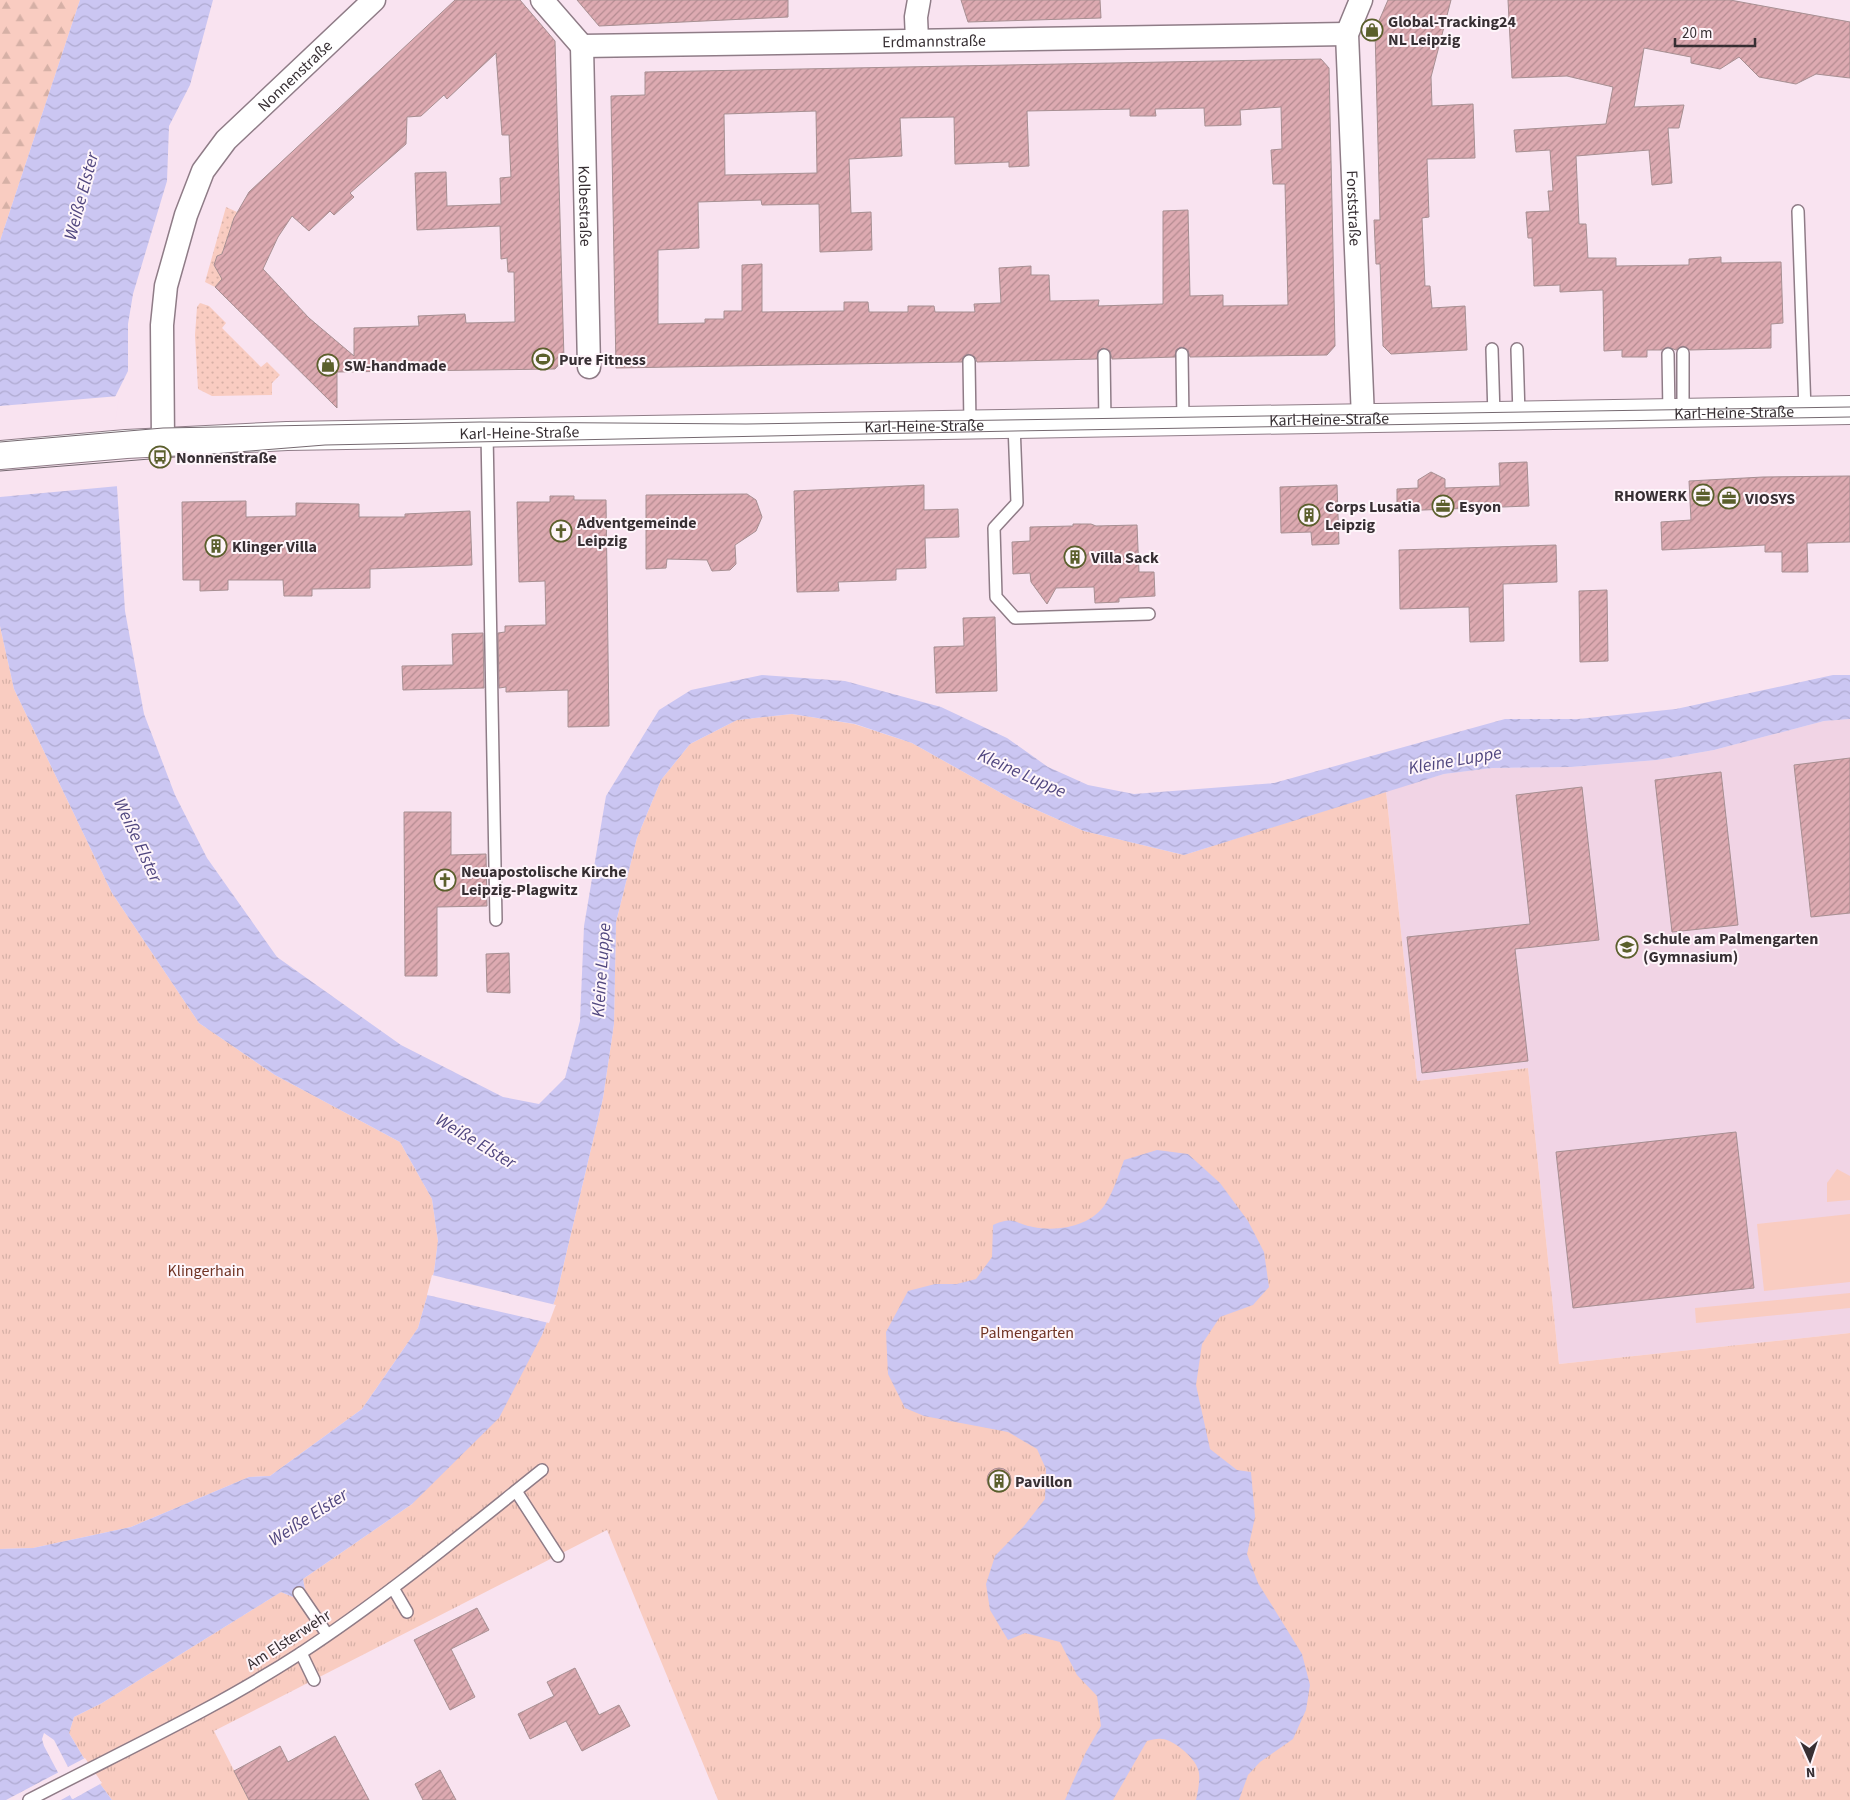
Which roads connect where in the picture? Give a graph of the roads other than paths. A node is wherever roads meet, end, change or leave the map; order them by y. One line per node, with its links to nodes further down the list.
1 (374, 0): 27 (street, Nonnenstraße)
2 (542, 0): 7 (street)
3 (920, 0): 6 (street)
4 (1361, 0): 5 (street, Forststraße)
5 (1347, 34): 6 (street, Erdmannstraße); 21 (street, Forststraße)
6 (917, 40): 7 (street, Erdmannstraße)
7 (582, 46): 16 (street, Kolbestraße)
8 (1798, 211): 18 (lane)
9 (1492, 349): 20 (lane)
10 (1517, 349): 20 (lane)
11 (1682, 353): 19 (lane)
12 (1182, 354): 22 (lane)
13 (1668, 354): 19 (lane)
14 (1104, 355): 23 (lane)
15 (969, 361): 24 (lane)
16 (589, 367)
17 (1850, 410): 18 (main road, Karl-Heine-Straße)
18 (1805, 411): 19 (main road, Karl-Heine-Straße)
19 (1676, 413): 20 (main road, Karl-Heine-Straße)
20 (1506, 416): 21 (main road, Karl-Heine-Straße)
21 (1363, 418): 22 (main road, Karl-Heine-Straße)
22 (1183, 421): 23 (main road, Karl-Heine-Straße)
23 (1105, 423): 25 (main road, Karl-Heine-Straße)
24 (970, 424): 25 (main road, Karl-Heine-Straße); 26 (main road, Karl-Heine-Straße)
25 (1014, 424): 29 (lane)
26 (487, 433): 27 (main road, Karl-Heine-Straße); 30 (lane)
27 (163, 442): 28 (main road, Karl-Heine-Straße)
28 (0, 456)
29 (1149, 614)
30 (496, 920)
31 (542, 1470): 32 (lane, Am Elsterwehr)
32 (516, 1491): 33 (lane); 34 (lane, Am Elsterwehr)
33 (558, 1556)
34 (393, 1588): 36 (lane); 37 (lane, Am Elsterwehr)
35 (299, 1593): 37 (lane)
36 (407, 1612)
37 (327, 1634): 38 (lane, Am Elsterwehr)
38 (301, 1653): 39 (lane); 40 (lane, Am Elsterwehr)
39 (314, 1680)
40 (29, 1800)

